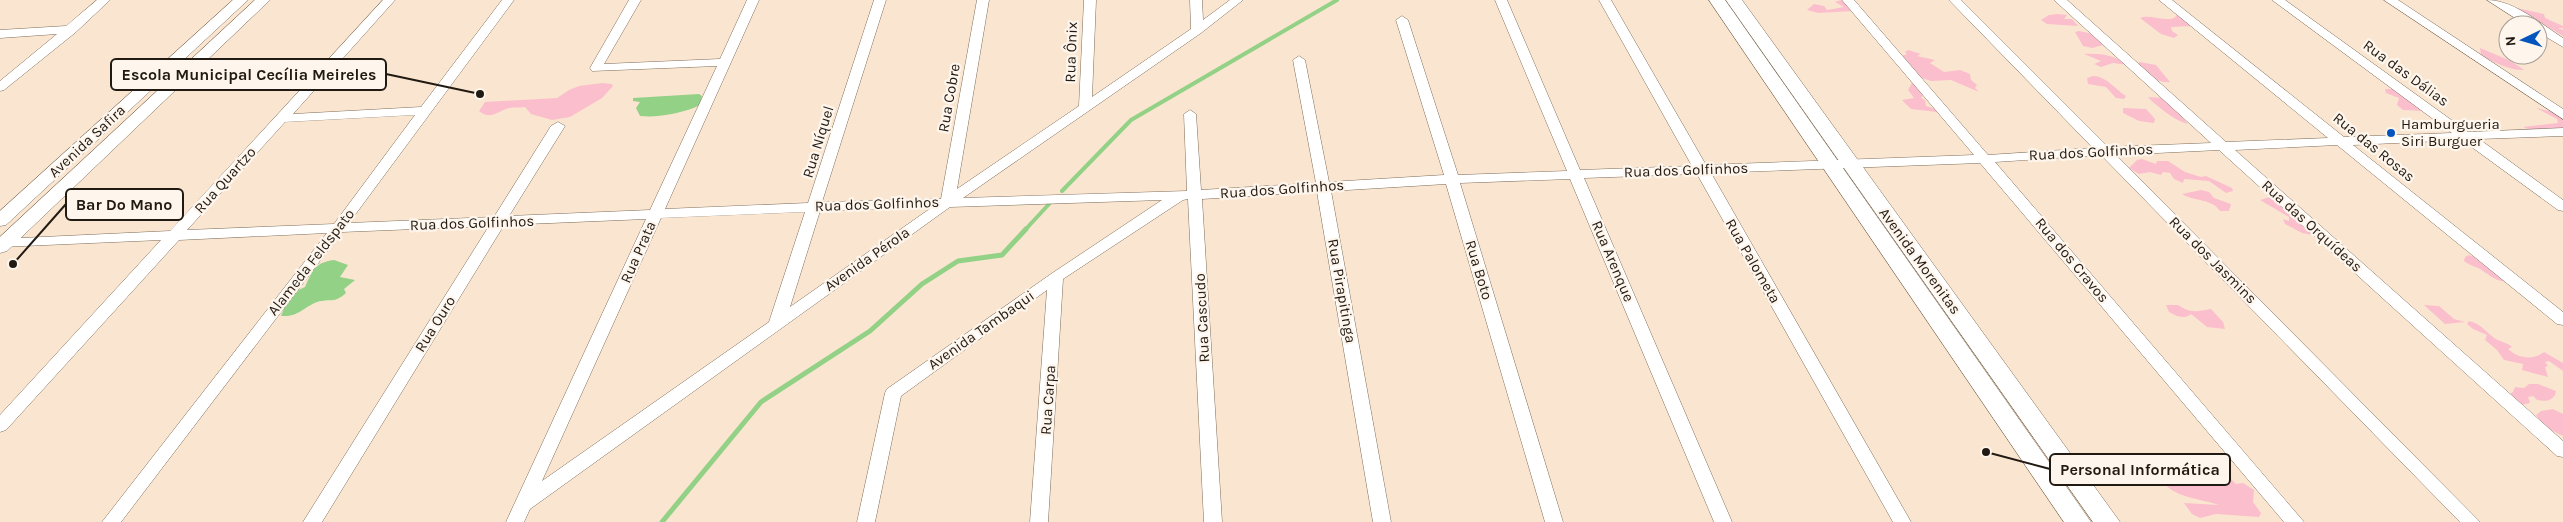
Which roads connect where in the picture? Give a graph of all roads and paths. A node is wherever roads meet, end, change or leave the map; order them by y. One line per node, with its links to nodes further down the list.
1 (104, 0): 26 (street)
2 (241, 0): 34 (street, Avenida Safira)
3 (263, 0): 33 (street, Avenida Safira)
4 (389, 0): 40 (street, Rua Quartzo)
5 (508, 0): 37 (street, Alameda Feldspato)
6 (635, 0): 32 (street)
7 (753, 0): 32 (street, Rua Prata)
8 (880, 0): 55 (street, Rua Níquel)
9 (983, 0): 54 (street, Rua Cobre)
10 (1090, 0): 36 (street, Rua Ônix)
11 (1196, 0): 27 (street)
12 (1237, 0): 27 (street, Avenida Pérola)
13 (1501, 0): 50 (street, Rua Arenque)
14 (1605, 0): 49 (street, Rua Palometa)
15 (1717, 0): 48 (main road, Avenida Morenitas)
16 (1734, 0): 48 (main road, Avenida Morenitas)
17 (1848, 0): 47 (street, Rua dos Cravos)
18 (1954, 0): 46 (street, Rua dos Jasmins)
19 (2060, 0): 45 (street, Rua das Orquídeas)
20 (2165, 0): 44 (street, Rua das Rosas)
21 (2278, 0): 43 (street, Rua das Dálias)
22 (2390, 0): 39 (street)
23 (2493, 0): 24 (street)
24 (2518, 15)
25 (1402, 20): 51 (street, Rua Boto)
26 (72, 29): 28 (street); 35 (street)
27 (1197, 30): 36 (street, Avenida Pérola)
28 (0, 34)
29 (2548, 34): 30 (street)
30 (2563, 43)
31 (1298, 60): 52 (street, Rua Pirapitinga)
32 (724, 62): 57 (street, Rua Prata)
33 (195, 63): 34 (street); 62 (street, Avenida Safira)
34 (170, 65): 58 (street, Avenida Safira)
35 (0, 88)
36 (1086, 106): 54 (street, Avenida Pérola)
37 (427, 111): 40 (street); 60 (street, Alameda Feldspato)
38 (1190, 114): 53 (street, Rua Cascudo)
39 (2563, 115)
40 (281, 118): 61 (street, Rua Quartzo)
41 (558, 126): 59 (street, Rua Ouro)
42 (2563, 132): 43 (street, Rua dos Golfinhos)
43 (2465, 135): 44 (street, Rua dos Golfinhos); 56 (street, Rua das Dálias)
44 (2341, 141): 45 (street, Rua dos Golfinhos); 64 (street, Rua das Rosas)
45 (2223, 146): 46 (street, Rua dos Golfinhos); 67 (street, Rua das Orquídeas)
46 (2105, 151): 47 (street, Rua dos Golfinhos); 82 (street, Rua dos Jasmins)
47 (1986, 159): 48 (street, Rua dos Golfinhos); 81 (street, Rua dos Cravos)
48 (1840, 163): 49 (street, Rua dos Golfinhos); 79 (main road, Avenida Morenitas); 80 (main road, Avenida Morenitas)
49 (1700, 169): 50 (street, Rua dos Golfinhos); 78 (street, Rua Palometa)
50 (1576, 174): 51 (street, Rua dos Golfinhos); 77 (street, Rua Arenque)
51 (1452, 179): 52 (street, Rua dos Golfinhos); 76 (street, Rua Boto)
52 (1324, 186): 53 (street, Rua dos Golfinhos); 75 (street, Rua Pirapitinga)
53 (1188, 195): 54 (street, Rua dos Golfinhos); 63 (street, Avenida Tambaqui); 74 (street, Rua Cascudo)
54 (948, 202): 55 (street, Rua dos Golfinhos); 65 (street, Avenida Pérola)
55 (815, 207): 57 (street, Rua dos Golfinhos); 65 (street, Rua Níquel)
56 (2563, 207)
57 (656, 214): 59 (street, Rua dos Golfinhos); 68 (street, Rua Prata)
58 (0, 221)
59 (499, 222): 60 (street, Rua dos Golfinhos); 70 (street, Rua Ouro)
60 (338, 228): 61 (street, Rua dos Golfinhos); 69 (street, Alameda Feldspato)
61 (174, 237): 62 (street, Rua dos Golfinhos); 66 (street, Rua Quartzo)
62 (1, 245)
63 (1056, 277): 72 (street, Avenida Tambaqui); 73 (street, Rua Carpa)
64 (2563, 320)
65 (777, 322): 68 (street, Avenida Pérola)
66 (0, 426)
67 (2563, 451)
68 (524, 504): 71 (street, Rua Prata)
69 (111, 522)
70 (312, 522)
71 (515, 522)
72 (866, 522)
73 (1040, 522)
74 (1213, 522)
75 (1382, 522)
76 (1554, 522)
77 (1724, 522)
78 (1902, 522)
79 (2078, 522)
80 (2107, 522)
81 (2295, 522)
82 (2471, 522)

